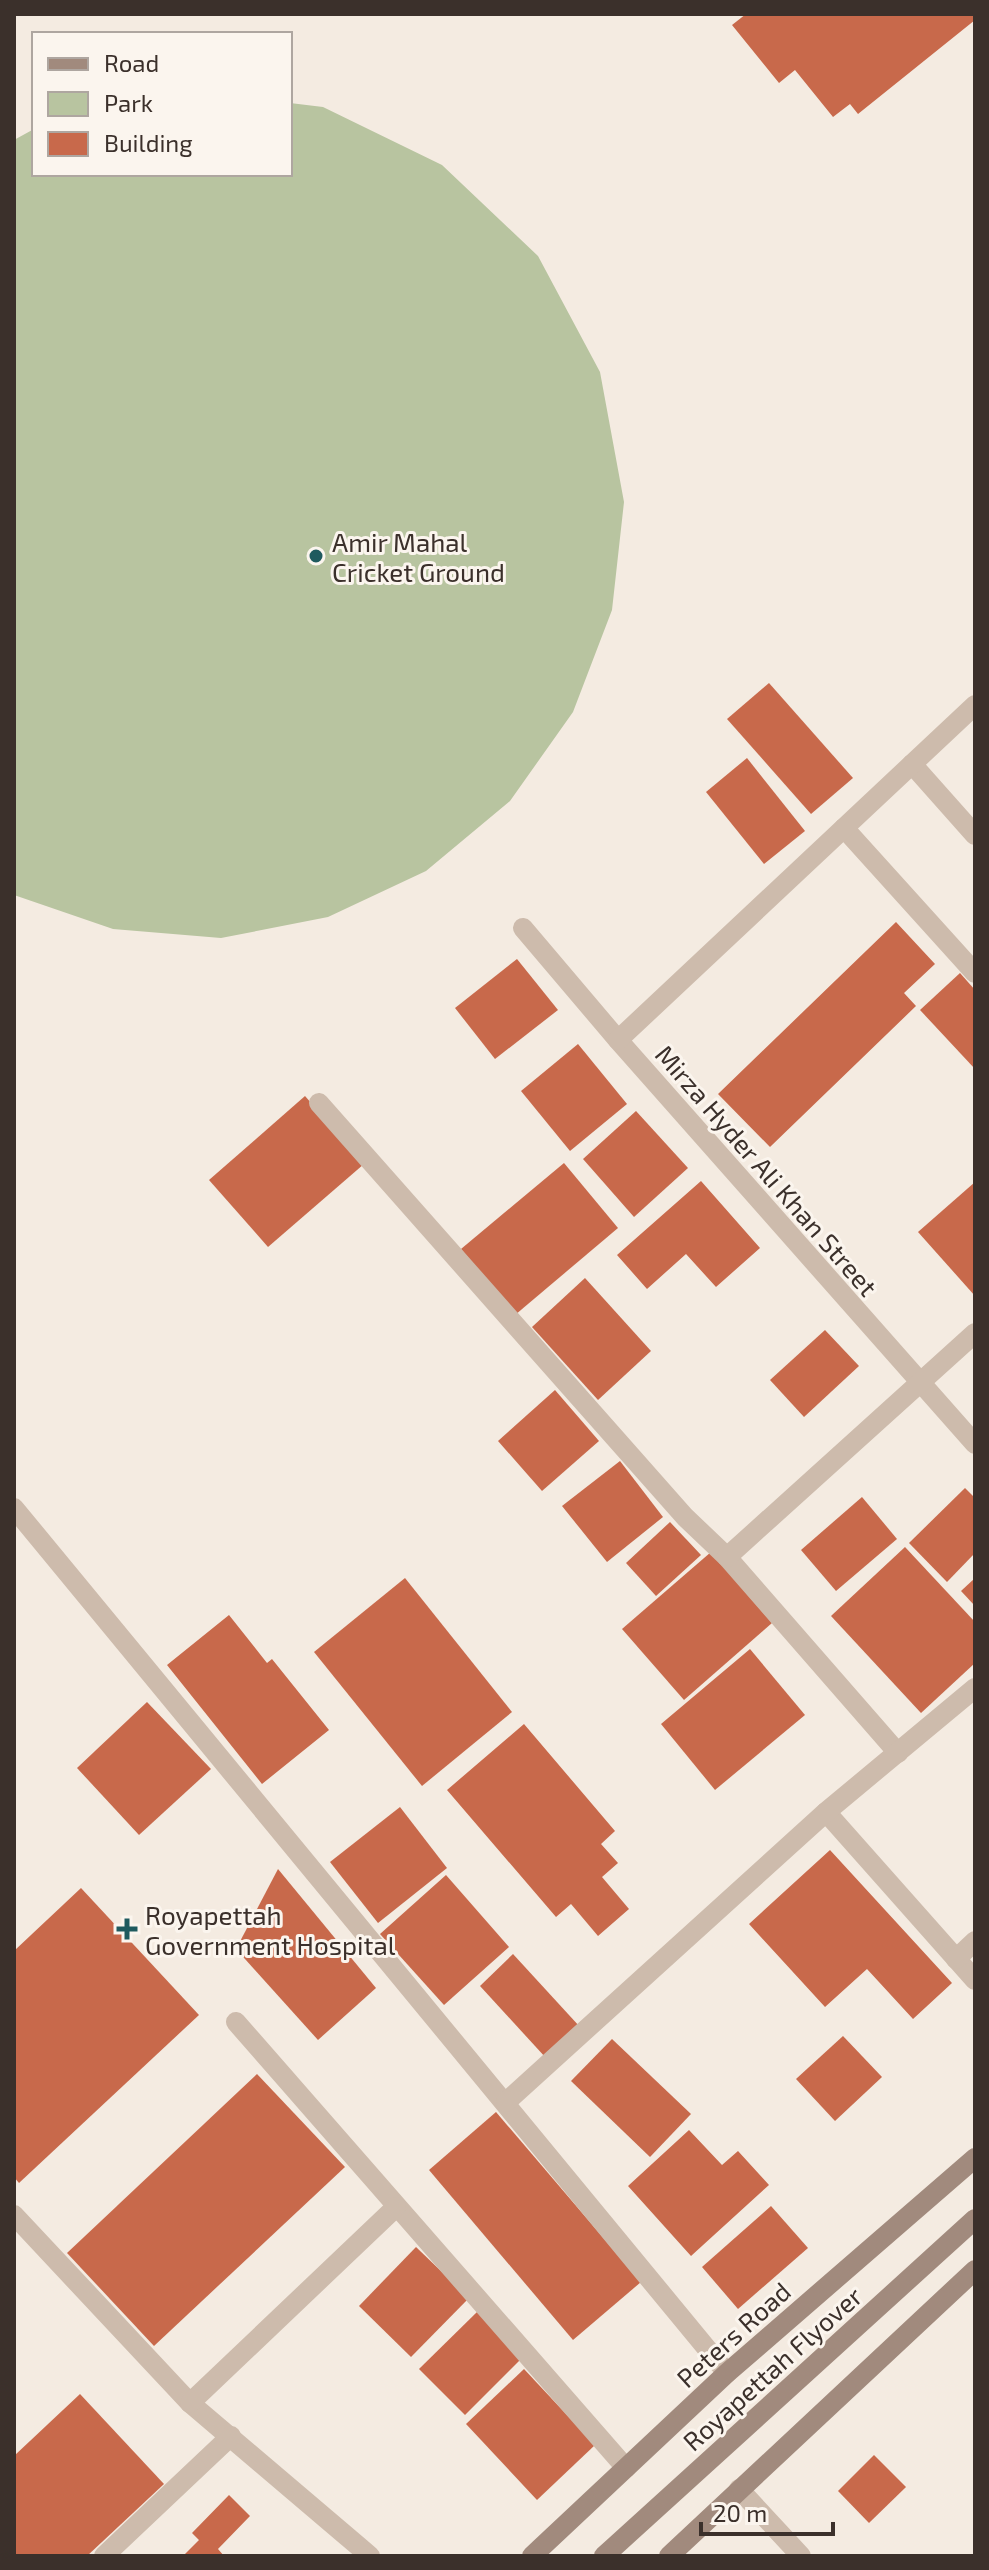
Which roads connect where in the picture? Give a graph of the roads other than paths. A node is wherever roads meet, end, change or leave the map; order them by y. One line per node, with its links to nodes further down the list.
1 (975, 705): 2 (street)
2 (912, 764): 3 (street); 4 (street)
3 (844, 828): 6 (street); 7 (street)
4 (975, 835)
5 (523, 928): 7 (street, Mirza Hyder Ali Khan Street)
6 (975, 973)
7 (618, 1040): 10 (street, Mirza Hyder Ali Khan Street)
8 (319, 1103): 13 (street)
9 (975, 1333): 10 (street)
10 (920, 1384): 11 (street, Mirza Hyder Ali Khan Street); 13 (street)
11 (975, 1444)
12 (14, 1508): 21 (street)
13 (727, 1557): 15 (street)
14 (975, 1688): 15 (street)
15 (898, 1753): 16 (street)
16 (826, 1812): 18 (street); 21 (street)
17 (975, 1941): 18 (street)
18 (956, 1959): 19 (street)
19 (975, 1980)
20 (236, 2022): 23 (street)
21 (506, 2102): 27 (street)
22 (975, 2158): 27 (main road, Peters Road)
23 (396, 2207): 28 (street); 30 (street)
24 (14, 2215): 28 (street)
25 (975, 2219): 35 (main road, Royapettah Flyover)
26 (975, 2270): 31 (main road)
27 (727, 2373): 30 (main road, Peters Road)
28 (190, 2403): 29 (street)
29 (231, 2436): 32 (street); 33 (street)
30 (626, 2468): 34 (main road, Peters Road)
31 (739, 2489): 36 (main road); 37 (street)
32 (104, 2556)
33 (370, 2556)
34 (532, 2556)
35 (604, 2556)
36 (669, 2556)
37 (801, 2556)

